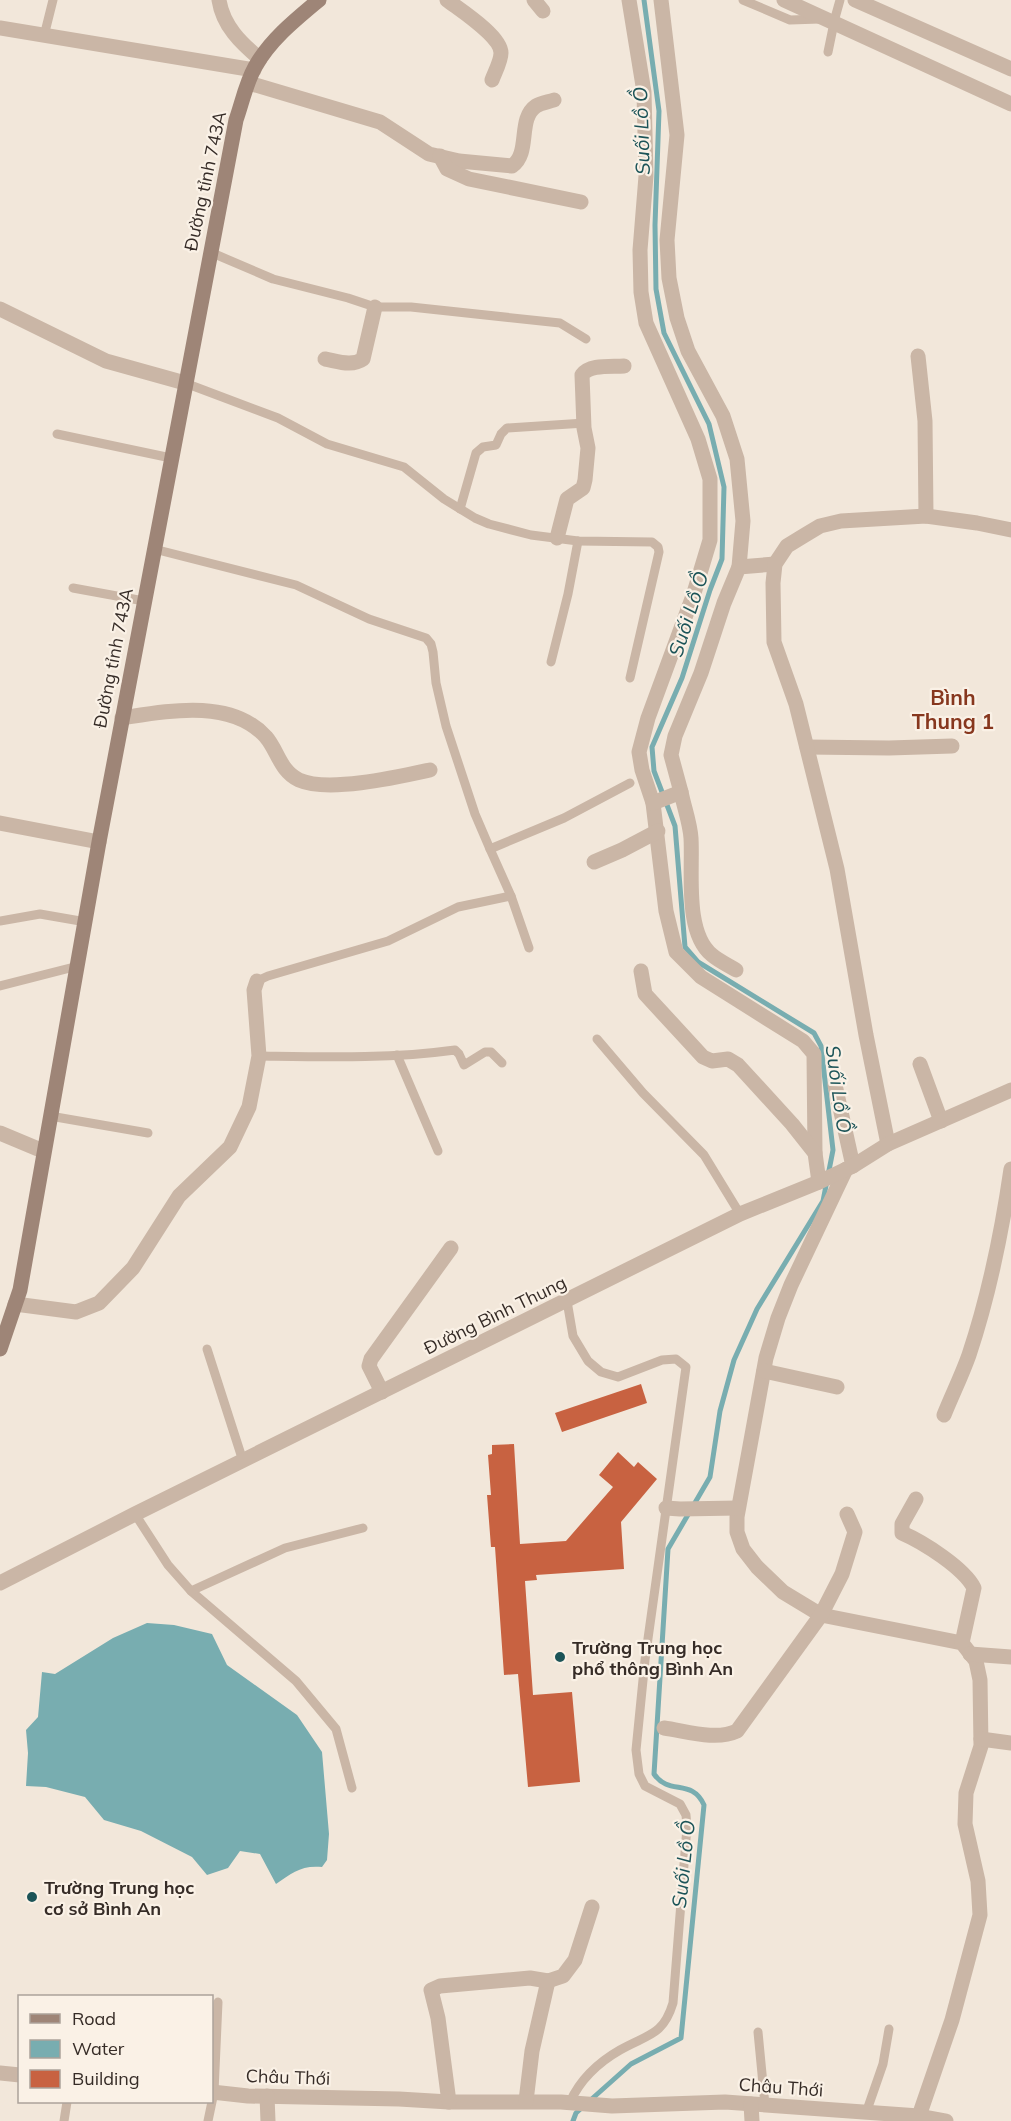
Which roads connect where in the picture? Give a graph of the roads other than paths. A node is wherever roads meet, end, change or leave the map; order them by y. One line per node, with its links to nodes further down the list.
1 (52, 0): 13 (lane)
2 (219, 0): 16 (street)
3 (319, 0): 16 (main road, Đường tỉnh 743A)
4 (447, 0): 17 (street)
5 (629, 0): 53 (street)
6 (661, 0): 42 (street)
7 (743, 0): 11 (lane)
8 (784, 0): 11 (street)
9 (840, 0): 11 (lane)
10 (855, 0): 15 (street)
11 (830, 20): 14 (lane); 19 (street)
12 (0, 28): 13 (street)
13 (44, 36): 16 (street)
14 (828, 52)
15 (1011, 69)
16 (254, 71): 20 (street); 24 (main road, Đường tỉnh 743A)
17 (492, 80)
18 (554, 100): 21 (street)
19 (1011, 105)
20 (440, 156): 21 (street); 22 (street)
21 (512, 166): 22 (street)
22 (515, 189): 23 (street)
23 (581, 202)
24 (210, 252): 25 (lane); 31 (main road, Đường tỉnh 743A)
25 (375, 307): 27 (lane); 29 (street)
26 (0, 309): 31 (street)
27 (586, 339)
28 (918, 356): 36 (street)
29 (325, 359)
30 (624, 366): 32 (street)
31 (185, 383): 34 (main road, Đường tỉnh 743A); 35 (lane)
32 (585, 423): 35 (lane); 38 (street)
33 (57, 434): 34 (lane)
34 (171, 458): 40 (main road, Đường tỉnh 743A)
35 (460, 509): 38 (lane)
36 (926, 516): 37 (street); 41 (street)
37 (1011, 530)
38 (557, 538): 39 (lane)
39 (578, 541): 45 (lane); 46 (lane)
40 (154, 549): 44 (main road, Đường tỉnh 743A); 57 (lane)
41 (775, 564): 42 (street); 49 (street)
42 (739, 567): 52 (street)
43 (73, 588): 44 (lane)
44 (144, 601): 47 (main road, Đường tỉnh 743A)
45 (550, 662)
46 (630, 678)
47 (122, 718): 50 (street); 56 (main road, Đường tỉnh 743A)
48 (952, 746): 49 (street)
49 (807, 747): 79 (street)
50 (430, 771)
51 (630, 783): 57 (lane)
52 (678, 793): 53 (street); 64 (street)
53 (653, 802): 55 (street)
54 (0, 824): 56 (street)
55 (658, 831): 58 (street); 82 (street)
56 (99, 842): 61 (main road, Đường tỉnh 743A)
57 (490, 849): 59 (lane)
58 (594, 862)
59 (511, 896): 62 (lane); 66 (lane)
60 (0, 921): 61 (lane)
61 (86, 922): 63 (main road, Đường tỉnh 743A)
62 (529, 948)
63 (78, 966): 67 (lane); 75 (main road, Đường tỉnh 743A)
64 (736, 970)
65 (641, 972): 82 (street)
66 (257, 981): 70 (street)
67 (0, 986)
68 (597, 1039): 86 (lane)
69 (397, 1055): 70 (lane); 71 (lane); 81 (lane)
70 (259, 1056): 89 (street)
71 (502, 1063)
72 (920, 1064): 76 (street)
73 (835, 1085): 83 (street)
74 (1011, 1090): 76 (street, Đường Bình Thung)
75 (50, 1116): 77 (lane); 80 (main road, Đường tỉnh 743A)
76 (941, 1121): 79 (street, Đường Bình Thung)
77 (148, 1132)
78 (0, 1133): 80 (street)
79 (888, 1144): 83 (street, Đường Bình Thung)
80 (43, 1151): 89 (main road, Đường tỉnh 743A)
81 (438, 1151)
82 (814, 1153): 85 (street)
83 (847, 1169): 85 (street, Đường Bình Thung); 92 (street)
84 (1011, 1169): 95 (street)
85 (822, 1181): 86 (street, Đường Bình Thung)
86 (740, 1214): 88 (street, Đường Bình Thung)
87 (451, 1248): 94 (street)
88 (567, 1301): 94 (street, Đường Bình Thung); 99 (lane)
89 (15, 1304): 90 (main road, Đường tỉnh 743A)
90 (0, 1349)
91 (207, 1349): 96 (lane)
92 (764, 1371): 93 (street); 98 (street)
93 (837, 1387)
94 (382, 1392): 96 (street, Đường Bình Thung)
95 (944, 1415)
96 (243, 1461): 100 (street, Đường Bình Thung)
97 (916, 1500): 106 (street)
98 (738, 1508): 99 (street); 105 (street)
99 (673, 1509): 125 (lane)
100 (135, 1514): 103 (street, Đường Bình Thung); 104 (lane)
101 (847, 1514): 105 (street)
102 (363, 1528): 104 (lane)
103 (0, 1583)
104 (191, 1591): 111 (lane)
105 (821, 1615): 106 (street); 108 (street)
106 (966, 1648): 107 (street); 109 (street)
107 (1011, 1657)
108 (664, 1728)
109 (981, 1738): 110 (street); 128 (street)
110 (1011, 1743)
111 (352, 1788)
112 (592, 1907): 113 (street)
113 (548, 1981): 121 (street); 122 (street)
114 (218, 2002): 119 (lane)
115 (889, 2029): 127 (lane)
116 (758, 2032): 126 (lane)
117 (0, 2073): 118 (street)
118 (18, 2075)
119 (213, 2092): 120 (street, Châu Thới)
120 (267, 2096): 122 (street, Châu Thới); 131 (street)
121 (526, 2101): 122 (street, Châu Thới); 125 (street, Châu Thới)
122 (449, 2102)
123 (67, 2103): 129 (lane)
124 (211, 2103): 130 (lane)
125 (574, 2103): 126 (street, Châu Thới)
126 (758, 2104): 127 (street, Châu Thới); 132 (street)
127 (856, 2115): 128 (street, Châu Thới)
128 (919, 2116): 133 (street, Châu Thới)
129 (64, 2121)
130 (208, 2121)
131 (268, 2121)
132 (752, 2121)
133 (946, 2121)

